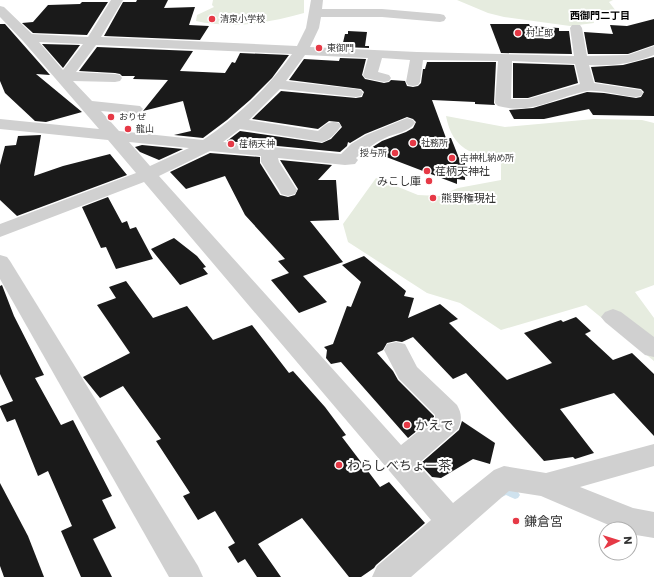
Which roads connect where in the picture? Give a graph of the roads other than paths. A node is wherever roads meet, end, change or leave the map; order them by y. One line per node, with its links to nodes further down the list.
1 (117, 0): 7 (street)
2 (317, 6): 4 (street); 9 (street)
3 (0, 10): 6 (street)
4 (440, 18)
5 (576, 28): 13 (street)
6 (28, 38): 7 (street); 16 (street)
7 (92, 41): 9 (street); 16 (street)
8 (654, 50): 14 (street)
9 (301, 51): 10 (street); 20 (street)
10 (376, 55): 11 (street); 18 (street)
11 (417, 56): 12 (street); 19 (street)
12 (505, 57): 13 (street); 21 (street)
13 (581, 60): 14 (street); 21 (street)
14 (604, 61): 15 (street)
15 (654, 61)
16 (65, 78): 17 (street); 24 (street)
17 (115, 78)
18 (384, 78)
19 (413, 82)
20 (277, 84): 22 (street); 26 (street)
21 (588, 86): 23 (street)
22 (356, 93)
23 (636, 93)
24 (85, 105): 25 (street); 30 (street)
25 (135, 109)
26 (235, 123): 29 (street); 31 (street)
27 (407, 123): 32 (street)
28 (0, 124): 30 (street)
29 (333, 126)
30 (112, 136): 31 (street); 33 (street)
31 (207, 146): 32 (street); 33 (street)
32 (269, 152): 34 (street)
33 (146, 175): 35 (street); 41 (street)
34 (288, 190)
35 (0, 231)
36 (0, 262): 45 (street)
37 (613, 317): 38 (street)
38 (654, 349)
39 (396, 350): 41 (street)
40 (654, 455): 42 (street)
41 (399, 463): 43 (street)
42 (546, 485): 43 (street); 44 (street)
43 (451, 522): 46 (street)
44 (654, 525)
45 (187, 577)
46 (388, 577)

